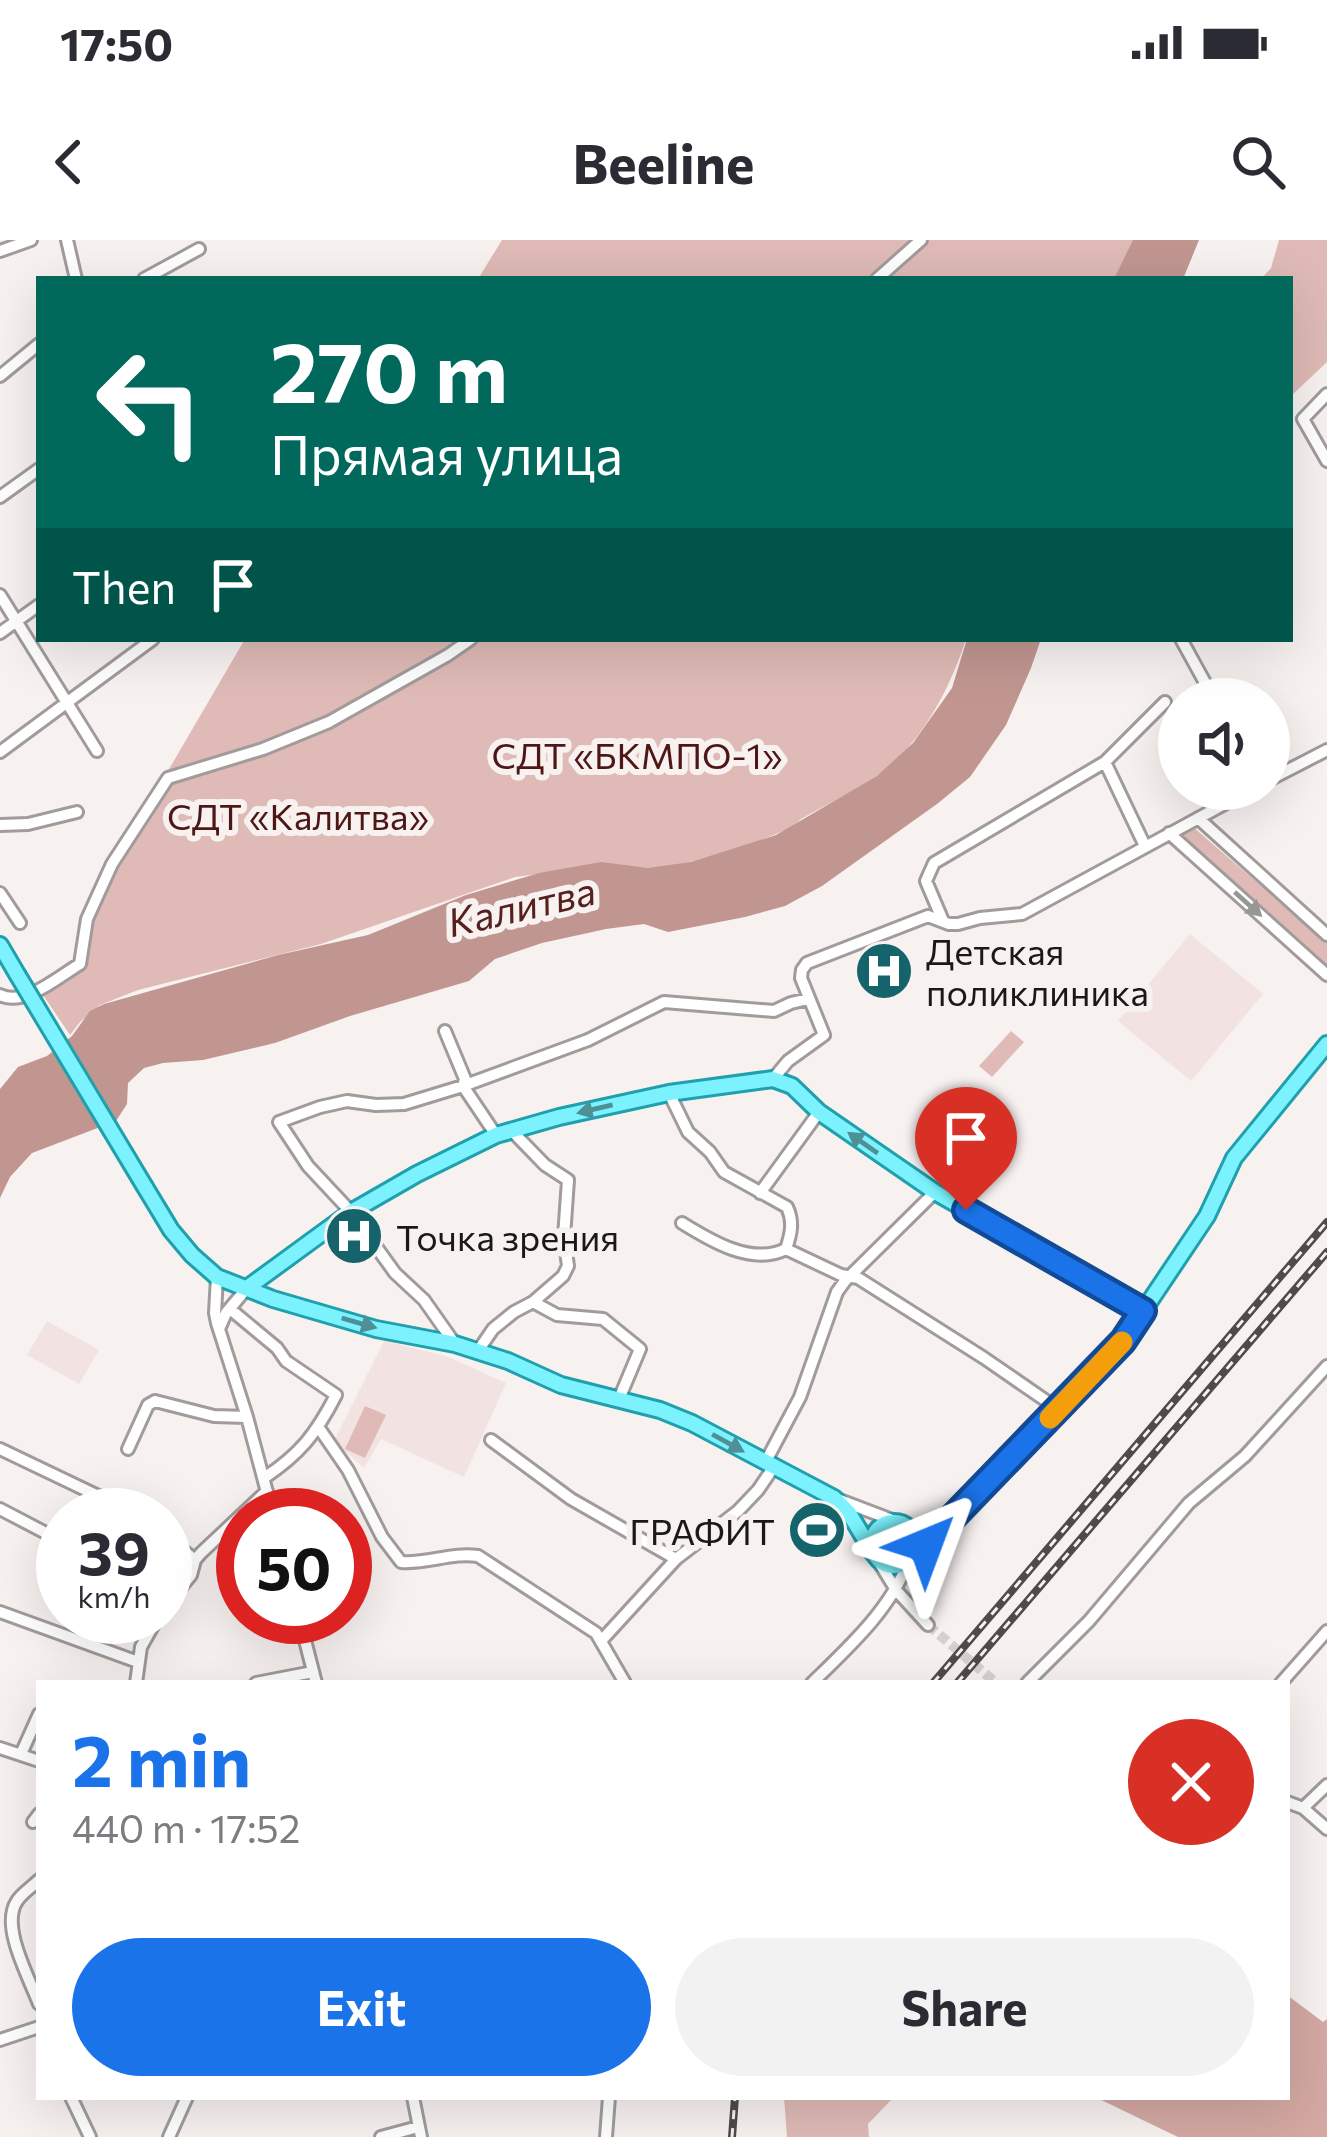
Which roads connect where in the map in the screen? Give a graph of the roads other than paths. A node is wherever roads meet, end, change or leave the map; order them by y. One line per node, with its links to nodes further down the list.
1 (31, 240): 5 (street)
2 (67, 240): 6 (street)
3 (921, 240): 8 (street)
4 (199, 249): 7 (street)
5 (0, 251)
6 (75, 276)
7 (150, 276)
8 (880, 276)
9 (36, 346): 10 (street)
10 (0, 376)
11 (1327, 394): 12 (street)
12 (1327, 461)
13 (36, 471): 14 (street)
14 (0, 497)
15 (0, 595): 17 (street)
16 (36, 607): 17 (street)
17 (16, 621): 18 (street); 23 (street)
18 (0, 632)
19 (149, 642): 23 (street)
20 (467, 642): 42 (street)
21 (1183, 642): 22 (street)
22 (1202, 678)
23 (67, 701): 26 (street); 27 (street)
24 (1158, 709): 28 (street)
25 (1327, 750): 29 (street)
26 (97, 751)
27 (0, 752)
28 (1105, 762): 35 (street); 37 (street)
29 (1290, 769)
30 (1213, 810): 32 (street)
31 (77, 812): 33 (street)
32 (1198, 818): 34 (street); 39 (street)
33 (0, 825)
34 (1169, 833): 35 (street); 41 (street, one-way to 41)
35 (1145, 846): 37 (street)
36 (0, 893): 38 (street)
37 (943, 921): 43 (street)
38 (20, 922)
39 (1327, 934)
40 (0, 945): 56 (main road, bridge)
41 (1327, 975)
42 (0, 995)
43 (808, 999): 46 (street); 47 (street)
44 (445, 1031): 47 (street)
45 (1327, 1044): 61 (main road)
46 (773, 1079): 48 (main road); 49 (main road)
47 (463, 1087): 50 (street); 53 (street)
48 (669, 1093): 50 (main road, one-way to 50); 52 (street)
49 (819, 1112): 51 (main road, one-way to 49); 52 (street)
50 (503, 1133): 53 (main road); 59 (street)
51 (935, 1192): 57 (street); 61 (main road)
52 (760, 1193): 55 (street)
53 (351, 1212): 58 (main road); 63 (street)
54 (682, 1223): 55 (street)
55 (786, 1249): 57 (street)
56 (218, 1277): 58 (main road); 62 (street)
57 (852, 1277): 67 (street); 73 (street)
58 (248, 1288): 60 (street); 63 (main road, one-way to 63)
59 (533, 1302): 64 (street); 66 (street)
60 (230, 1309): 62 (street); 69 (street)
61 (1143, 1311): 67 (main road)
62 (219, 1329): 68 (street)
63 (455, 1344): 64 (main road)
64 (478, 1351): 66 (main road)
65 (1327, 1366): 100 (street)
66 (620, 1399): 73 (main road, one-way to 73)
67 (1058, 1409): 79 (main road)
68 (248, 1417): 72 (street); 74 (street)
69 (319, 1428): 74 (street); 92 (street)
70 (491, 1439): 85 (street)
71 (0, 1449): 75 (street)
72 (128, 1449)
73 (769, 1466): 77 (main road); 85 (street)
74 (265, 1484): 76 (street); 86 (street)
75 (82, 1488)
76 (266, 1488)
77 (834, 1498): 80 (street); 82 (main road)
78 (0, 1509): 81 (street)
79 (950, 1520): 80 (main road); 84 (main road)
80 (903, 1525): 82 (main road); 84 (main road)
81 (36, 1528)
82 (875, 1556): 84 (main road); 88 (street)
83 (192, 1558): 86 (street)
84 (910, 1558): 88 (street)
85 (676, 1559): 92 (street)
86 (195, 1560): 87 (street)
87 (192, 1572)
88 (896, 1590): 90 (street); 99 (street)
89 (0, 1612): 95 (street)
90 (928, 1625)
91 (1327, 1631): 101 (street)
92 (601, 1641): 98 (street)
93 (143, 1644): 95 (street)
94 (306, 1644): 96 (street)
95 (139, 1662): 97 (street)
96 (314, 1678)
97 (136, 1680)
98 (623, 1680)
99 (815, 1680)
100 (1031, 1680)
101 (1284, 1680)
102 (36, 1721): 104 (street)
103 (0, 1748): 104 (street)
104 (21, 1754): 105 (street)
105 (36, 1760)
106 (1327, 1785): 108 (street)
107 (1290, 1803): 108 (street)
108 (1303, 1808): 109 (street)
109 (1327, 1829)
110 (36, 1883): 111 (street)
111 (36, 1996)
112 (36, 2028): 113 (street)
113 (0, 2040)
114 (72, 2100): 119 (street)
115 (186, 2100): 120 (street)
116 (414, 2100): 118 (street)
117 (609, 2100): 122 (street)
118 (420, 2132): 121 (street)
119 (90, 2137)
120 (169, 2137)
121 (381, 2137)
122 (606, 2137)

